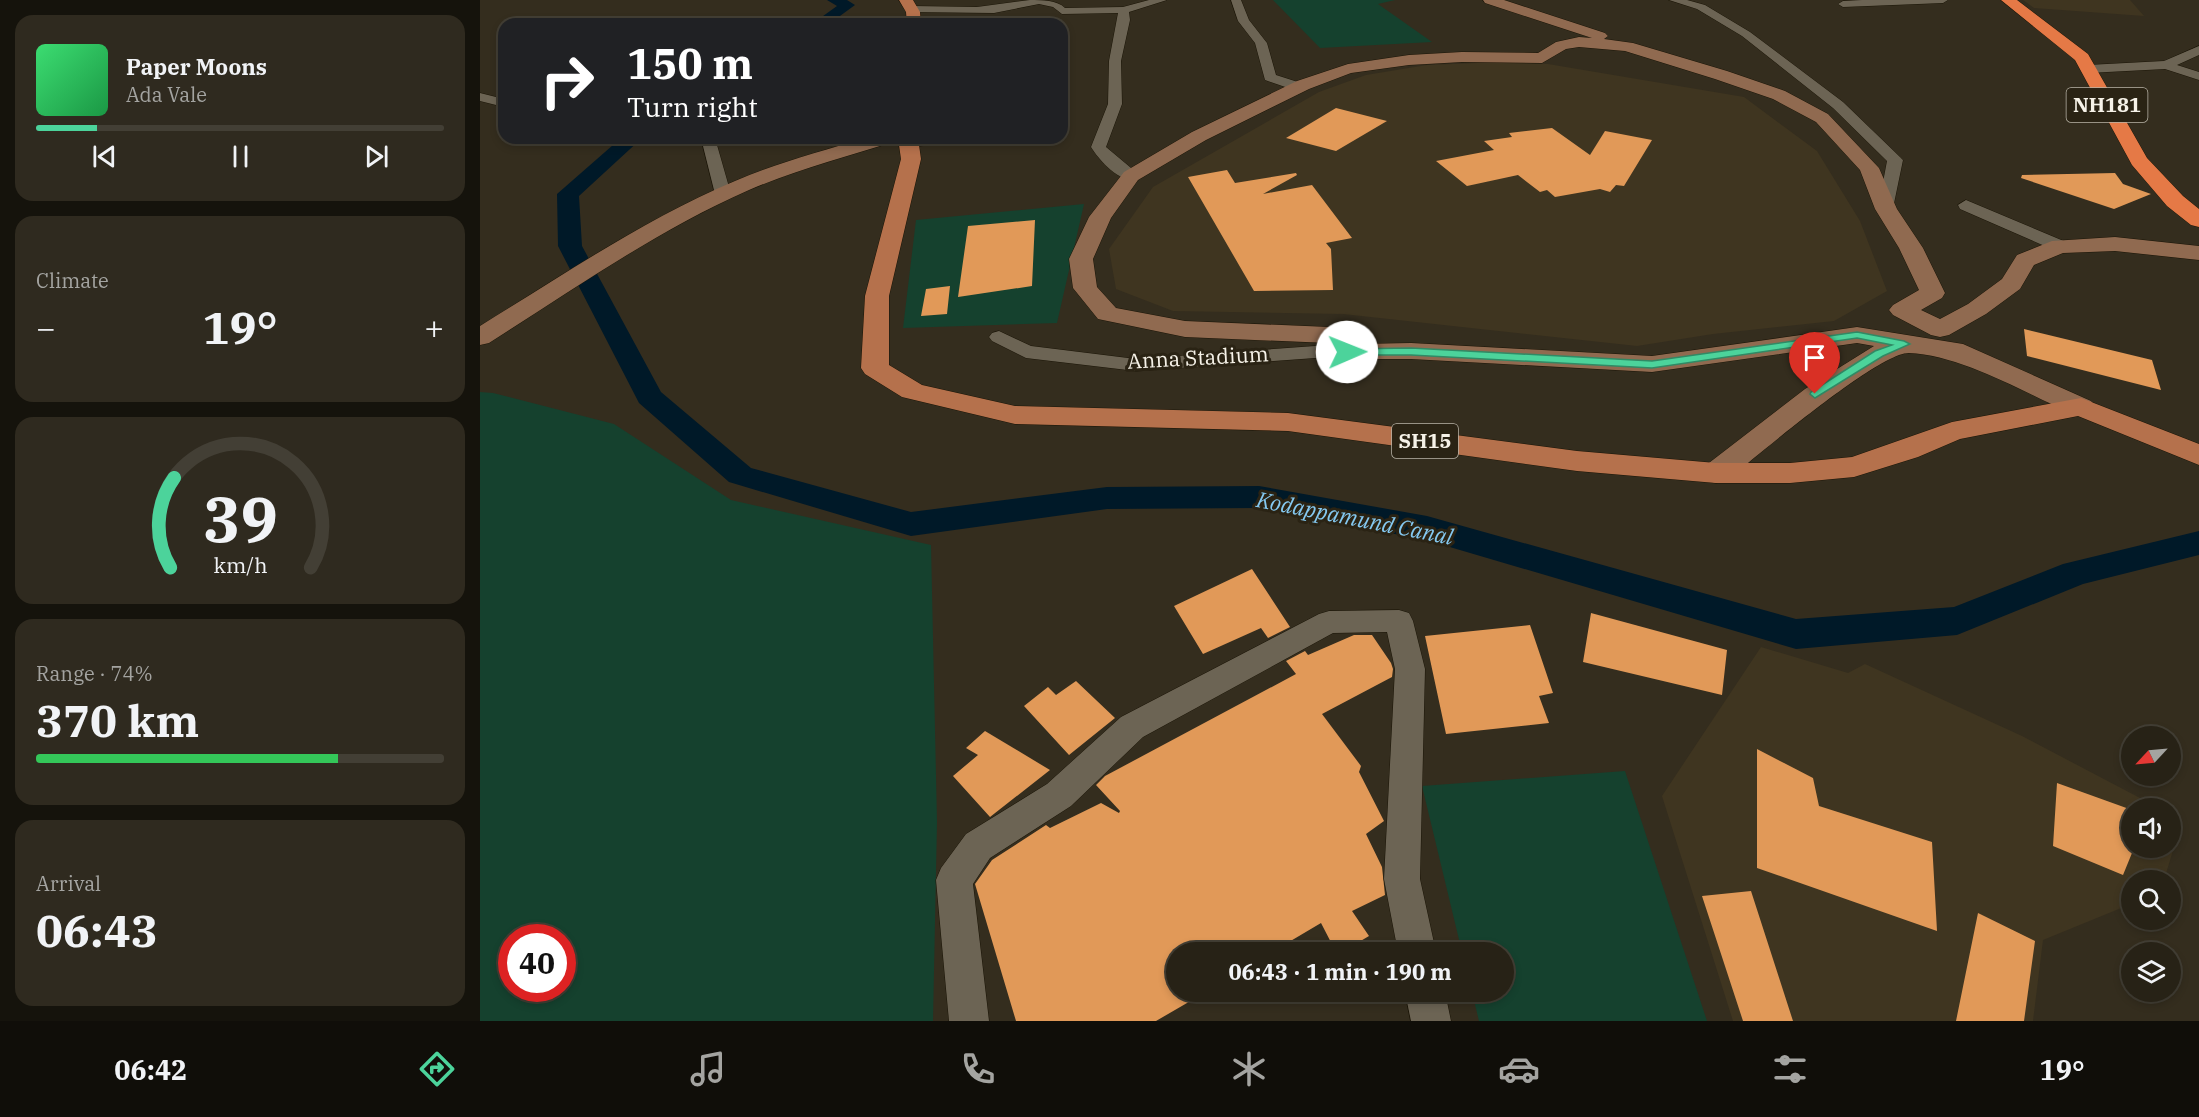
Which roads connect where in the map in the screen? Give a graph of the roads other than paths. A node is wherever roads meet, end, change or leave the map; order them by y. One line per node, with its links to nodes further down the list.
1 (1162, 0): 12 (street)
2 (1236, 0): 21 (street)
3 (1490, 0): 9 (street)
4 (1677, 0): 32 (street)
5 (1943, 0): 8 (street)
6 (2008, 0): 19 (highway, NH181)
7 (1041, 1): 10 (street); 13 (street)
8 (1878, 1): 11 (street)
9 (1503, 2): 16 (street)
10 (910, 3): 14 (main road)
11 (1843, 4)
12 (1123, 10): 13 (street); 29 (street)
13 (1062, 11): 15 (street)
14 (913, 18)
15 (1058, 18)
16 (1627, 46): 21 (street); 32 (street)
17 (2199, 50): 18 (street)
18 (2166, 65): 19 (street); 20 (street)
19 (2088, 69): 33 (highway, NH181)
20 (2199, 76)
21 (1299, 87): 29 (street)
22 (480, 97): 23 (street)
23 (498, 102)
24 (710, 144): 30 (street)
25 (890, 144): 30 (street)
26 (912, 144): 43 (main road, SH15)
27 (919, 144): 28 (street)
28 (935, 156)
29 (1131, 176): 40 (street)
30 (723, 194): 37 (street)
31 (1966, 204): 34 (street)
32 (1886, 209): 36 (street)
33 (2199, 220)
34 (2060, 246): 35 (street); 36 (street)
35 (2199, 253)
36 (1940, 328): 39 (street)
37 (480, 337)
38 (999, 337): 40 (street, Anna Stadium)
39 (1904, 344): 40 (street); 41 (street); 43 (street)
40 (1338, 351)
41 (2081, 407): 42 (main road); 43 (main road, SH15)
42 (2199, 455)
43 (1716, 473)
44 (1415, 942): 46 (street)
45 (1427, 1002): 47 (street)
46 (969, 1021)
47 (1431, 1021)

